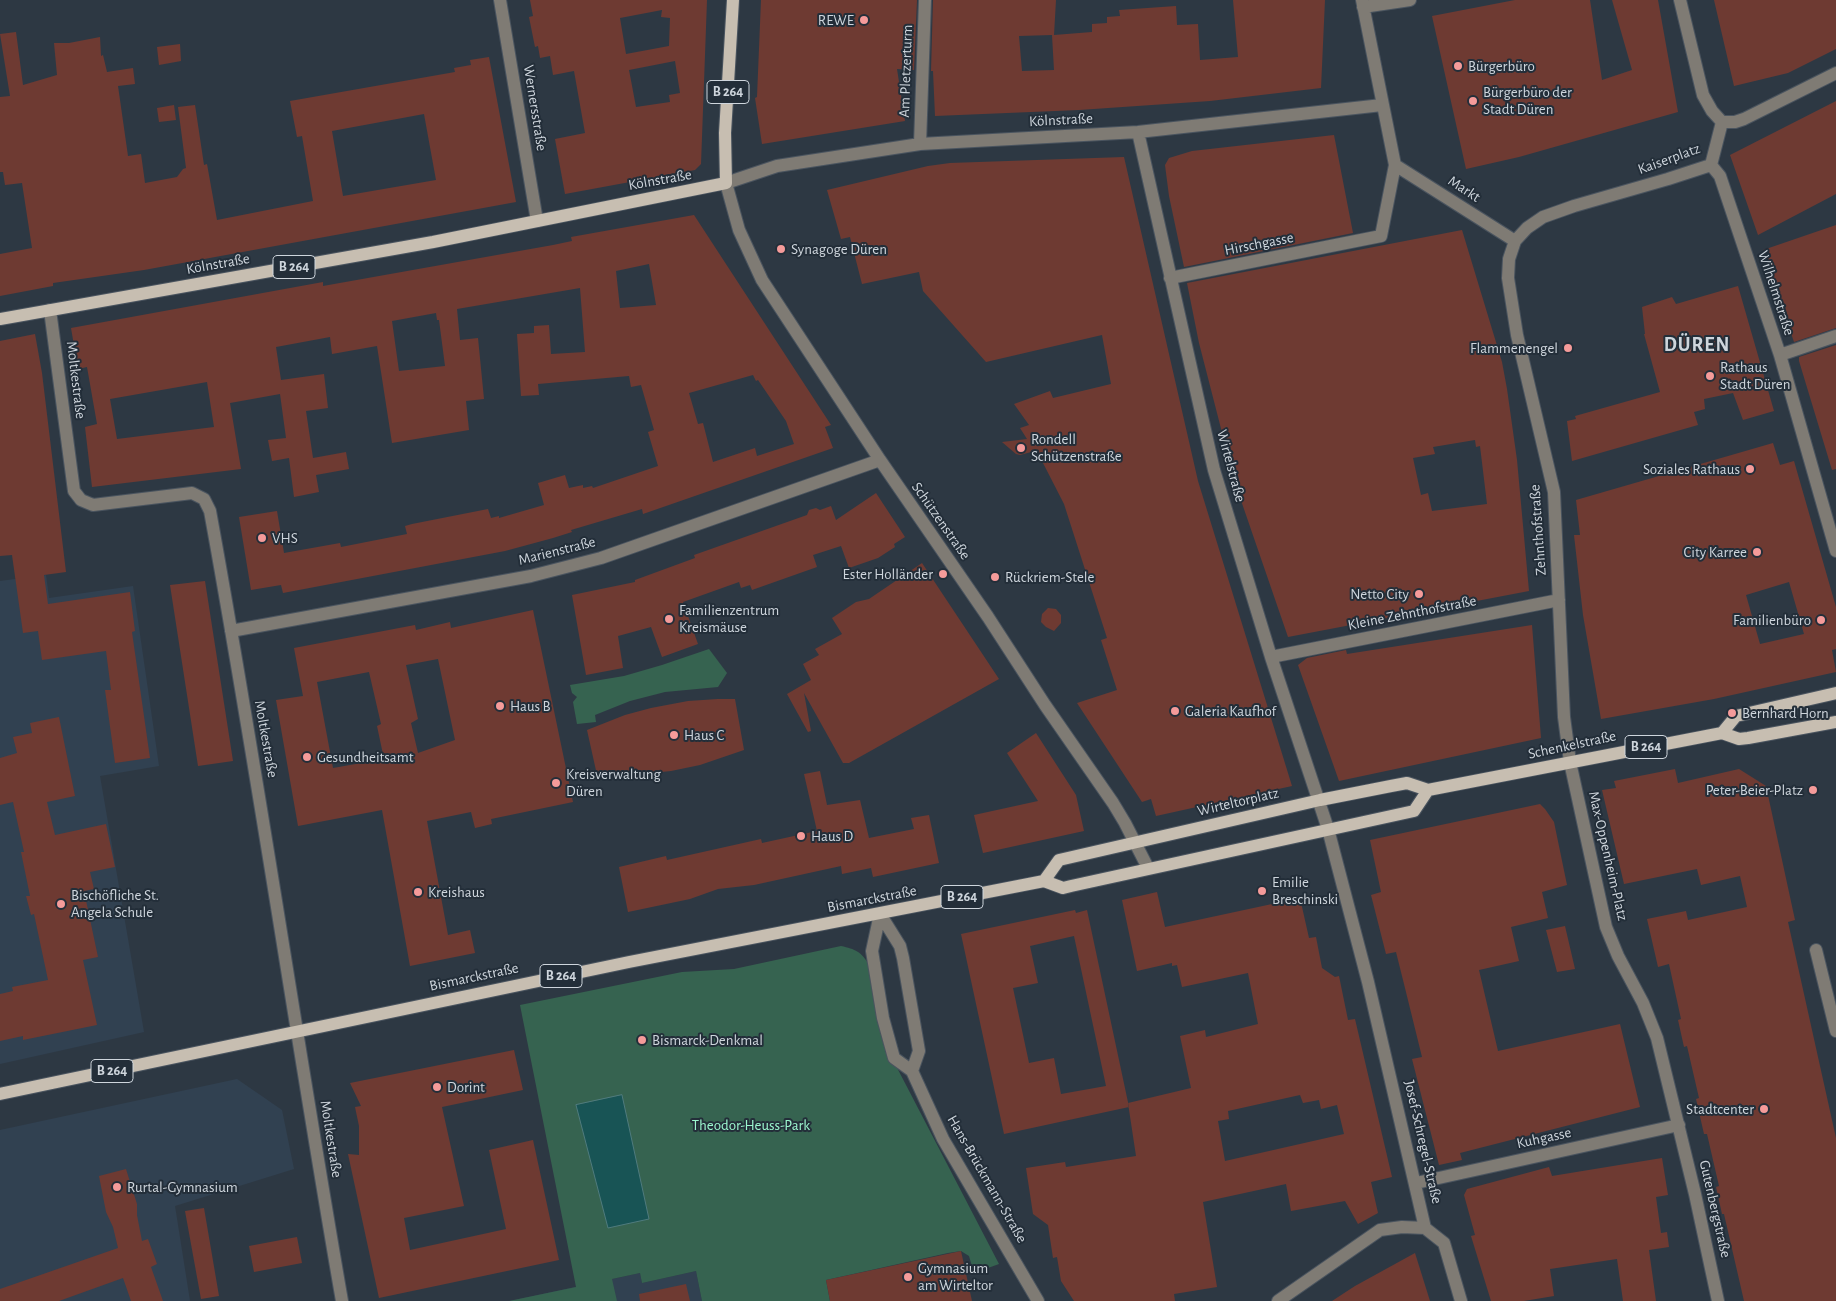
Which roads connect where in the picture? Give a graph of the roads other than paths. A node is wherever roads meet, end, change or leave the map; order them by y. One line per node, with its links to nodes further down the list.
1 (500, 0): 15 (street, Wernersstraße)
2 (733, 0): 14 (main road, B 264)
3 (925, 0): 11 (street, Am Pletzerturm)
4 (1410, 0): 6 (street)
5 (1680, 0): 9 (street)
6 (1362, 4): 8 (street)
7 (1836, 73): 9 (street)
8 (1382, 105): 10 (street, Kölnstraße); 12 (street)
9 (1722, 122): 13 (street, Kaiserplatz)
10 (1138, 132): 11 (street, Kölnstraße); 17 (street, Wirtelstraße)
11 (920, 144): 14 (street, Kölnstraße)
12 (1395, 165): 16 (street, Markt); 17 (street, Hirschgasse)
13 (1711, 165): 16 (street, Kaiserplatz); 21 (street, Wilhelmstraße)
14 (726, 183): 15 (main road, Kölnstraße / B 264); 22 (street, Schützenstraße)
15 (537, 221): 18 (main road, Kölnstraße / B 264)
16 (1515, 241): 24 (street, Zehnthofstraße)
17 (1170, 278): 26 (street, Wirtelstraße)
18 (50, 310): 19 (main road, Kölnstraße / B 264); 25 (street, Moltkestraße)
19 (0, 319)
20 (1836, 336): 21 (street)
21 (1780, 355): 23 (street, Wilhelmstraße)
22 (880, 460): 25 (street, Marienstraße); 34 (street, Schützenstraße)
23 (1836, 551)
24 (1559, 600): 26 (street, Kleine Zehnthofstraße); 30 (street, Zehnthofstraße)
25 (231, 631): 40 (street, Moltkestraße)
26 (1271, 657): 32 (street, Wirtelstraße)
27 (1836, 693): 29 (main road)
28 (1836, 722): 29 (main road, Schenkelstraße / B 264)
29 (1722, 733): 30 (main road, Schenkelstraße / B 264)
30 (1570, 762): 31 (main road, Schenkelstraße / B 264); 43 (street, Max-Oppenheim-Platz)
31 (1428, 790): 32 (main road, Schenkelstraße / B 264); 33 (main road, B 264)
32 (1320, 800): 33 (street); 34 (main road, Wirteltorplatz / B 264)
33 (1328, 829): 35 (main road, B 264); 44 (street, Josef-Schregel-Straße)
34 (1135, 842): 35 (street, Schützenstraße); 36 (main road, B 264)
35 (1148, 868): 36 (main road, Bismarckstraße / B 264)
36 (1044, 881): 37 (main road, Bismarckstraße / B 264)
37 (880, 914): 40 (main road, Bismarckstraße / B 264); 41 (street); 41 (street, Hans-Brückmann-Straße)
38 (1816, 950): 39 (street)
39 (1836, 1031)
40 (298, 1032): 42 (main road, Bismarckstraße / B 264); 46 (street, Moltkestraße)
41 (912, 1071): 47 (street, Hans-Brückmann-Straße)
42 (0, 1094)
43 (1679, 1125): 44 (street, Kuhgasse); 50 (street, Gutenbergstraße)
44 (1416, 1183): 45 (street, Josef-Schregel-Straße)
45 (1425, 1228): 48 (street); 49 (street)
46 (342, 1301)
47 (1038, 1301)
48 (1278, 1301)
49 (1462, 1301)
50 (1718, 1301)

